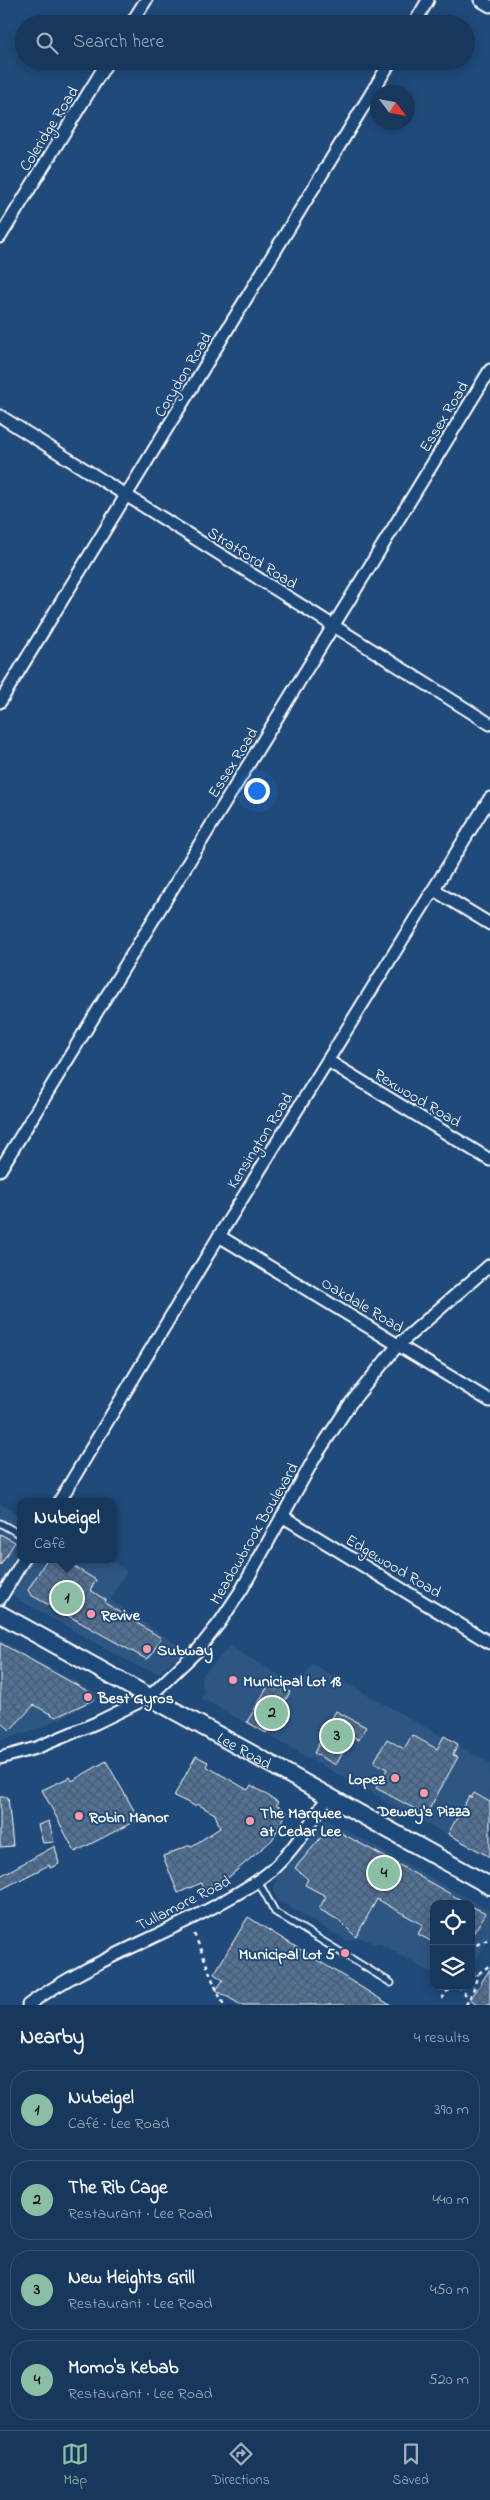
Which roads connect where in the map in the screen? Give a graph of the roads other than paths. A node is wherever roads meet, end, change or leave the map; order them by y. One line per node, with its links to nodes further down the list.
1 (146, 0): 5 (street)
2 (428, 0): 6 (street)
3 (480, 0): 4 (street)
4 (490, 6)
5 (137, 15)
6 (419, 15)
7 (102, 70): 9 (street, Coleridge Road)
8 (386, 70): 12 (street, Corydon Road)
9 (0, 237)
10 (490, 370): 13 (street, Essex Road)
11 (0, 416): 12 (street, Stratford Road)
12 (126, 496): 13 (street, Stratford Road); 14 (street, Corydon Road)
13 (334, 626): 15 (street, Stratford Road); 21 (street, Essex Road)
14 (0, 702)
15 (490, 724)
16 (490, 798): 17 (street, Kensington Road)
17 (434, 890): 18 (street); 19 (street, Kensington Road)
18 (490, 924)
19 (328, 1061): 20 (street, Rexwood Road); 22 (street, Kensington Road)
20 (490, 1160)
21 (0, 1170)
22 (219, 1236): 24 (street, Oakdale Road); 26 (street, Kensington Road)
23 (490, 1265): 24 (street, Meadowbrook Boulevard)
24 (398, 1345): 25 (street, Oakdale Road); 27 (street, Meadowbrook Boulevard)
25 (490, 1401)
26 (60, 1498)
27 (282, 1516): 33 (street, Edgewood Road); 34 (street, Meadowbrook Boulevard)
28 (0, 1523): 29 (lane)
29 (17, 1533)
30 (22, 1563): 31 (street)
31 (0, 1599)
32 (0, 1614): 34 (main road, Lee Road)
33 (490, 1643)
34 (149, 1697): 35 (street, Meadowbrook Boulevard); 36 (main road, Lee Road)
35 (0, 1758)
36 (328, 1798): 37 (street, Tullamore Road); 38 (main road, Lee Road)
37 (258, 1881): 39 (lane); 40 (street, Tullamore Road)
38 (490, 1886)
39 (391, 1983)
40 (28, 2005)

